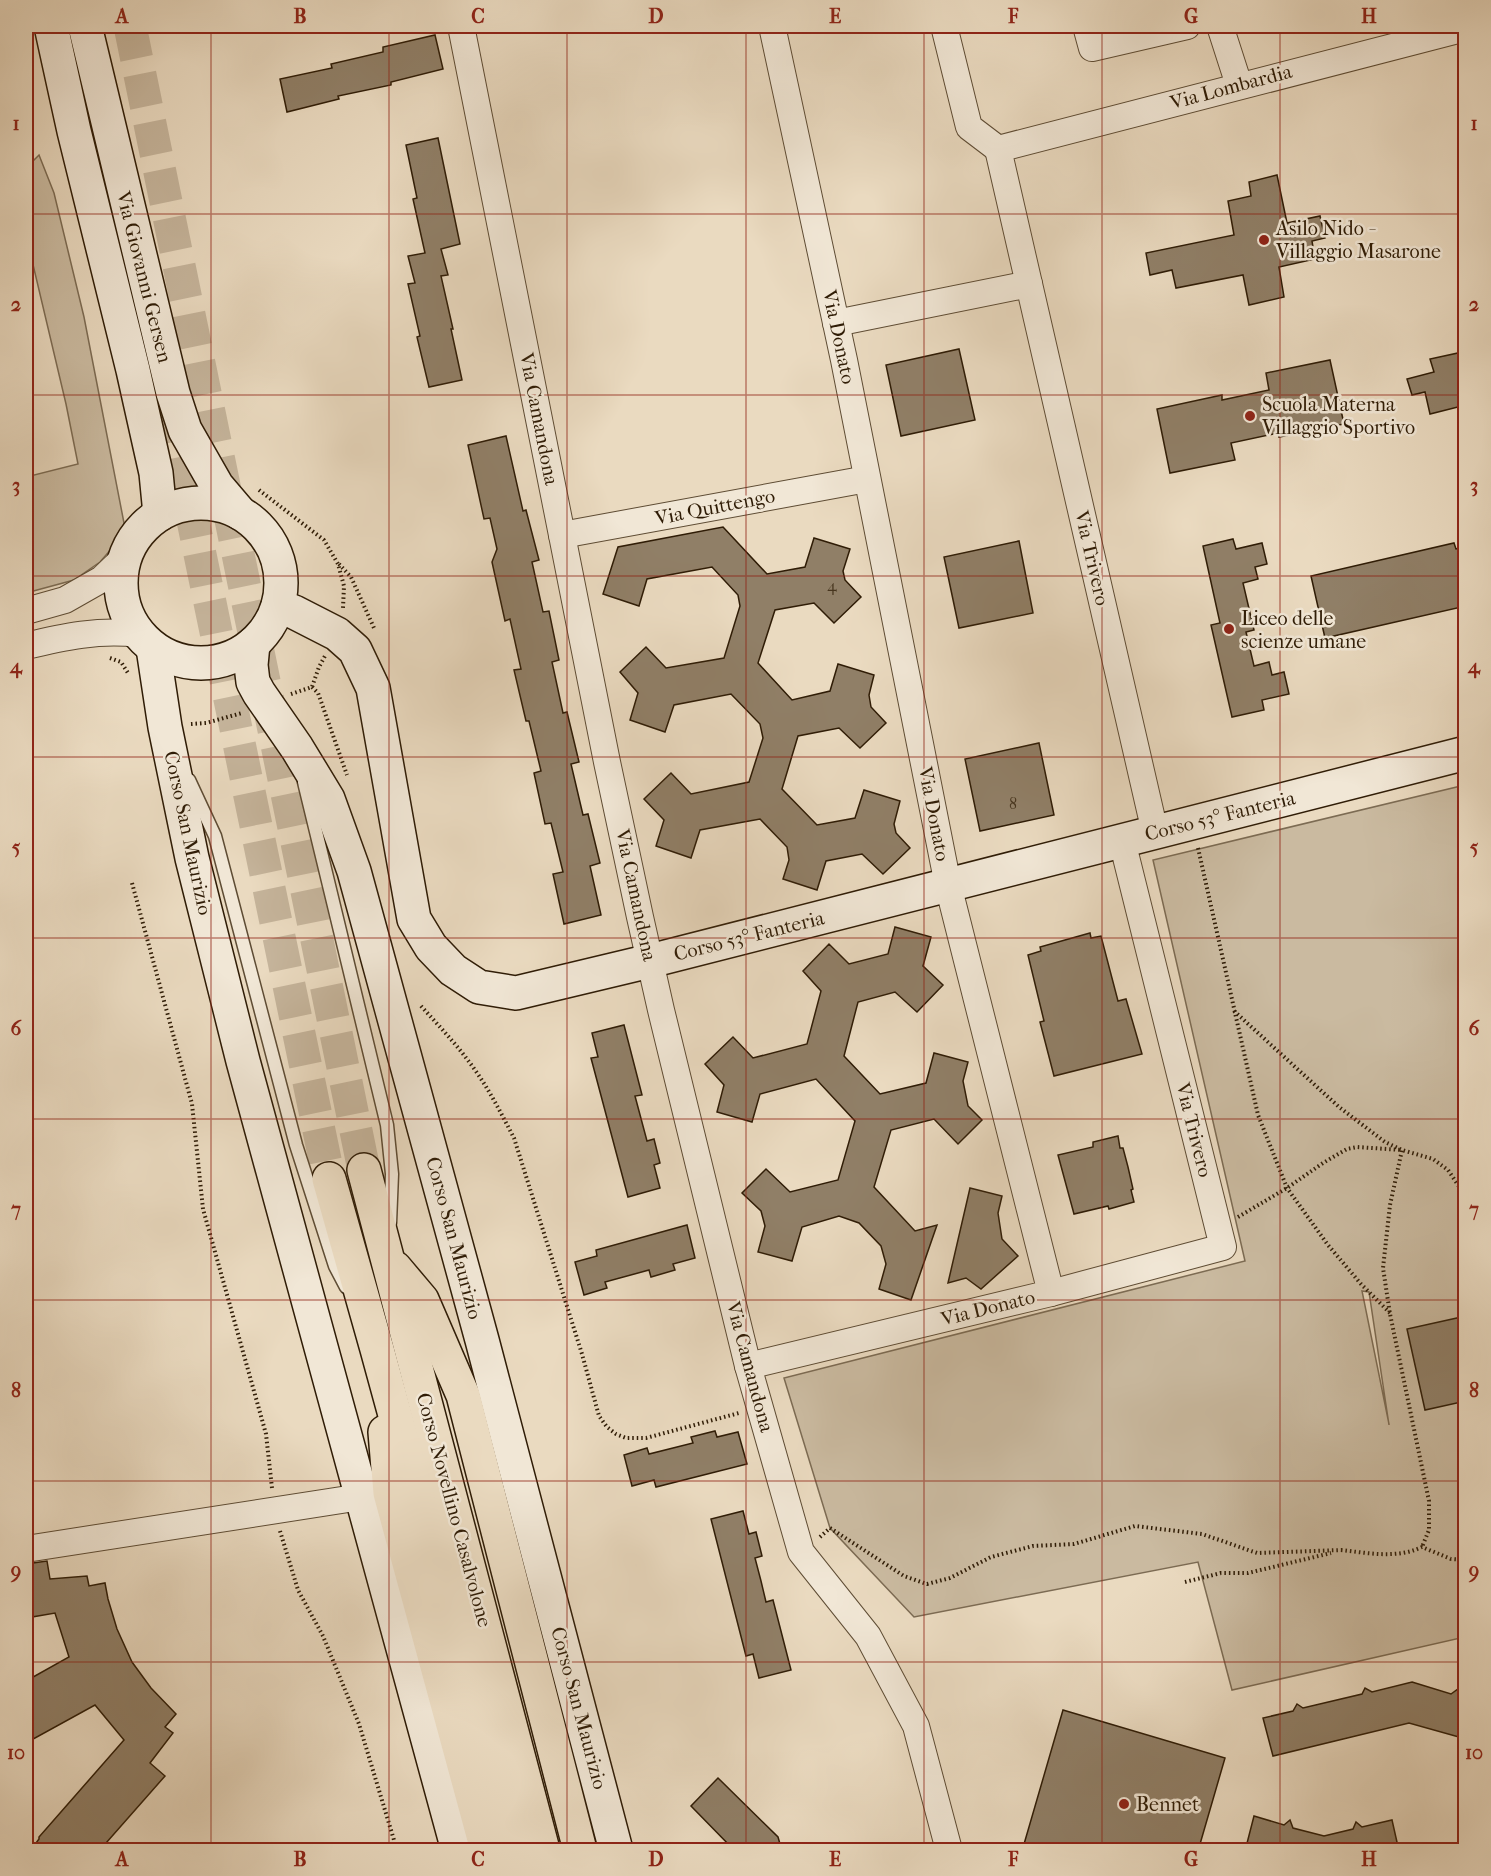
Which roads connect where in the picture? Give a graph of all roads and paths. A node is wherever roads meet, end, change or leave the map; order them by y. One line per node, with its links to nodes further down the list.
1 (51, 26): 16 (street, Via Giovanni Gersen)
2 (85, 26): 15 (street, Via Giovanni Gersen)
3 (461, 26): 17 (street, Via Camandona)
4 (772, 26): 13 (street, Via Donato)
5 (944, 26): 11 (street)
6 (1086, 26): 7 (street)
7 (1187, 26)
8 (1220, 26): 10 (street)
9 (1466, 28): 10 (street, Via Lombardia)
10 (1239, 85): 11 (street, Via Lombardia)
11 (998, 149): 12 (street)
12 (1029, 284): 13 (street); 32 (street, Via Trivero)
13 (836, 323): 14 (street, Via Donato)
14 (867, 479): 17 (street, Via Quittengo); 35 (street, Via Donato)
15 (240, 513): 16 (street); 20 (street)
16 (160, 514): 18 (street)
17 (562, 535): 36 (street, Via Camandona)
18 (125, 557): 21 (street); 23 (street)
19 (338, 564): 22 (path)
20 (278, 606): 24 (street); 36 (street, Corso 53° Fanteria)
21 (26, 611)
22 (377, 635)
23 (146, 641): 24 (street); 25 (street); 27 (street, Corso San Maurizio)
24 (253, 644): 28 (street, Corso San Maurizio)
25 (26, 646)
26 (312, 687): 30 (path)
27 (165, 727): 48 (lane); 51 (street, Corso San Maurizio)
28 (297, 748): 45 (lane); 65 (street, Corso San Maurizio)
29 (1466, 753): 31 (street, Corso 53° Fanteria)
30 (349, 781)
31 (1193, 823): 32 (street, Corso 53° Fanteria); 38 (path)
32 (1155, 832): 33 (street, Corso 53° Fanteria)
33 (1122, 841): 35 (street, Corso 53° Fanteria); 44 (street, Via Trivero)
34 (132, 883): 52 (path)
35 (948, 885): 36 (street, Corso 53° Fanteria); 46 (street, Via Donato)
36 (650, 961): 49 (street, Via Camandona)
37 (415, 1000): 50 (path)
38 (1233, 1011): 39 (path); 42 (path)
39 (1401, 1150): 42 (path); 43 (path); 47 (path)
40 (364, 1170): 45 (highway, Corso Novellino Casalvolone)
41 (329, 1179): 48 (highway, Corso Novellino Casalvolone)
42 (1287, 1188): 44 (path); 47 (path)
43 (1466, 1197)
44 (1218, 1223): 46 (street, Via Trivero)
45 (388, 1260): 63 (highway, Corso Novellino Casalvolone); 64 (highway)
46 (1051, 1293): 49 (street, Via Donato)
47 (1390, 1314): 53 (path)
48 (377, 1349): 61 (highway); 62 (highway, Corso Novellino Casalvolone)
49 (748, 1366): 50 (street, Via Camandona)
50 (759, 1407): 56 (street, Via Camandona)
51 (361, 1497): 52 (street); 60 (street, Corso San Maurizio)
52 (274, 1510): 54 (street); 59 (path)
53 (1422, 1547): 55 (path); 57 (path)
54 (26, 1549)
55 (1342, 1550): 56 (path); 58 (path)
56 (801, 1552): 66 (street, Via Camandona)
57 (1466, 1560)
58 (1185, 1582)
59 (397, 1851)
60 (458, 1851)
61 (487, 1851)
62 (514, 1851)
63 (543, 1851)
64 (580, 1851)
65 (616, 1851)
66 (949, 1851)

